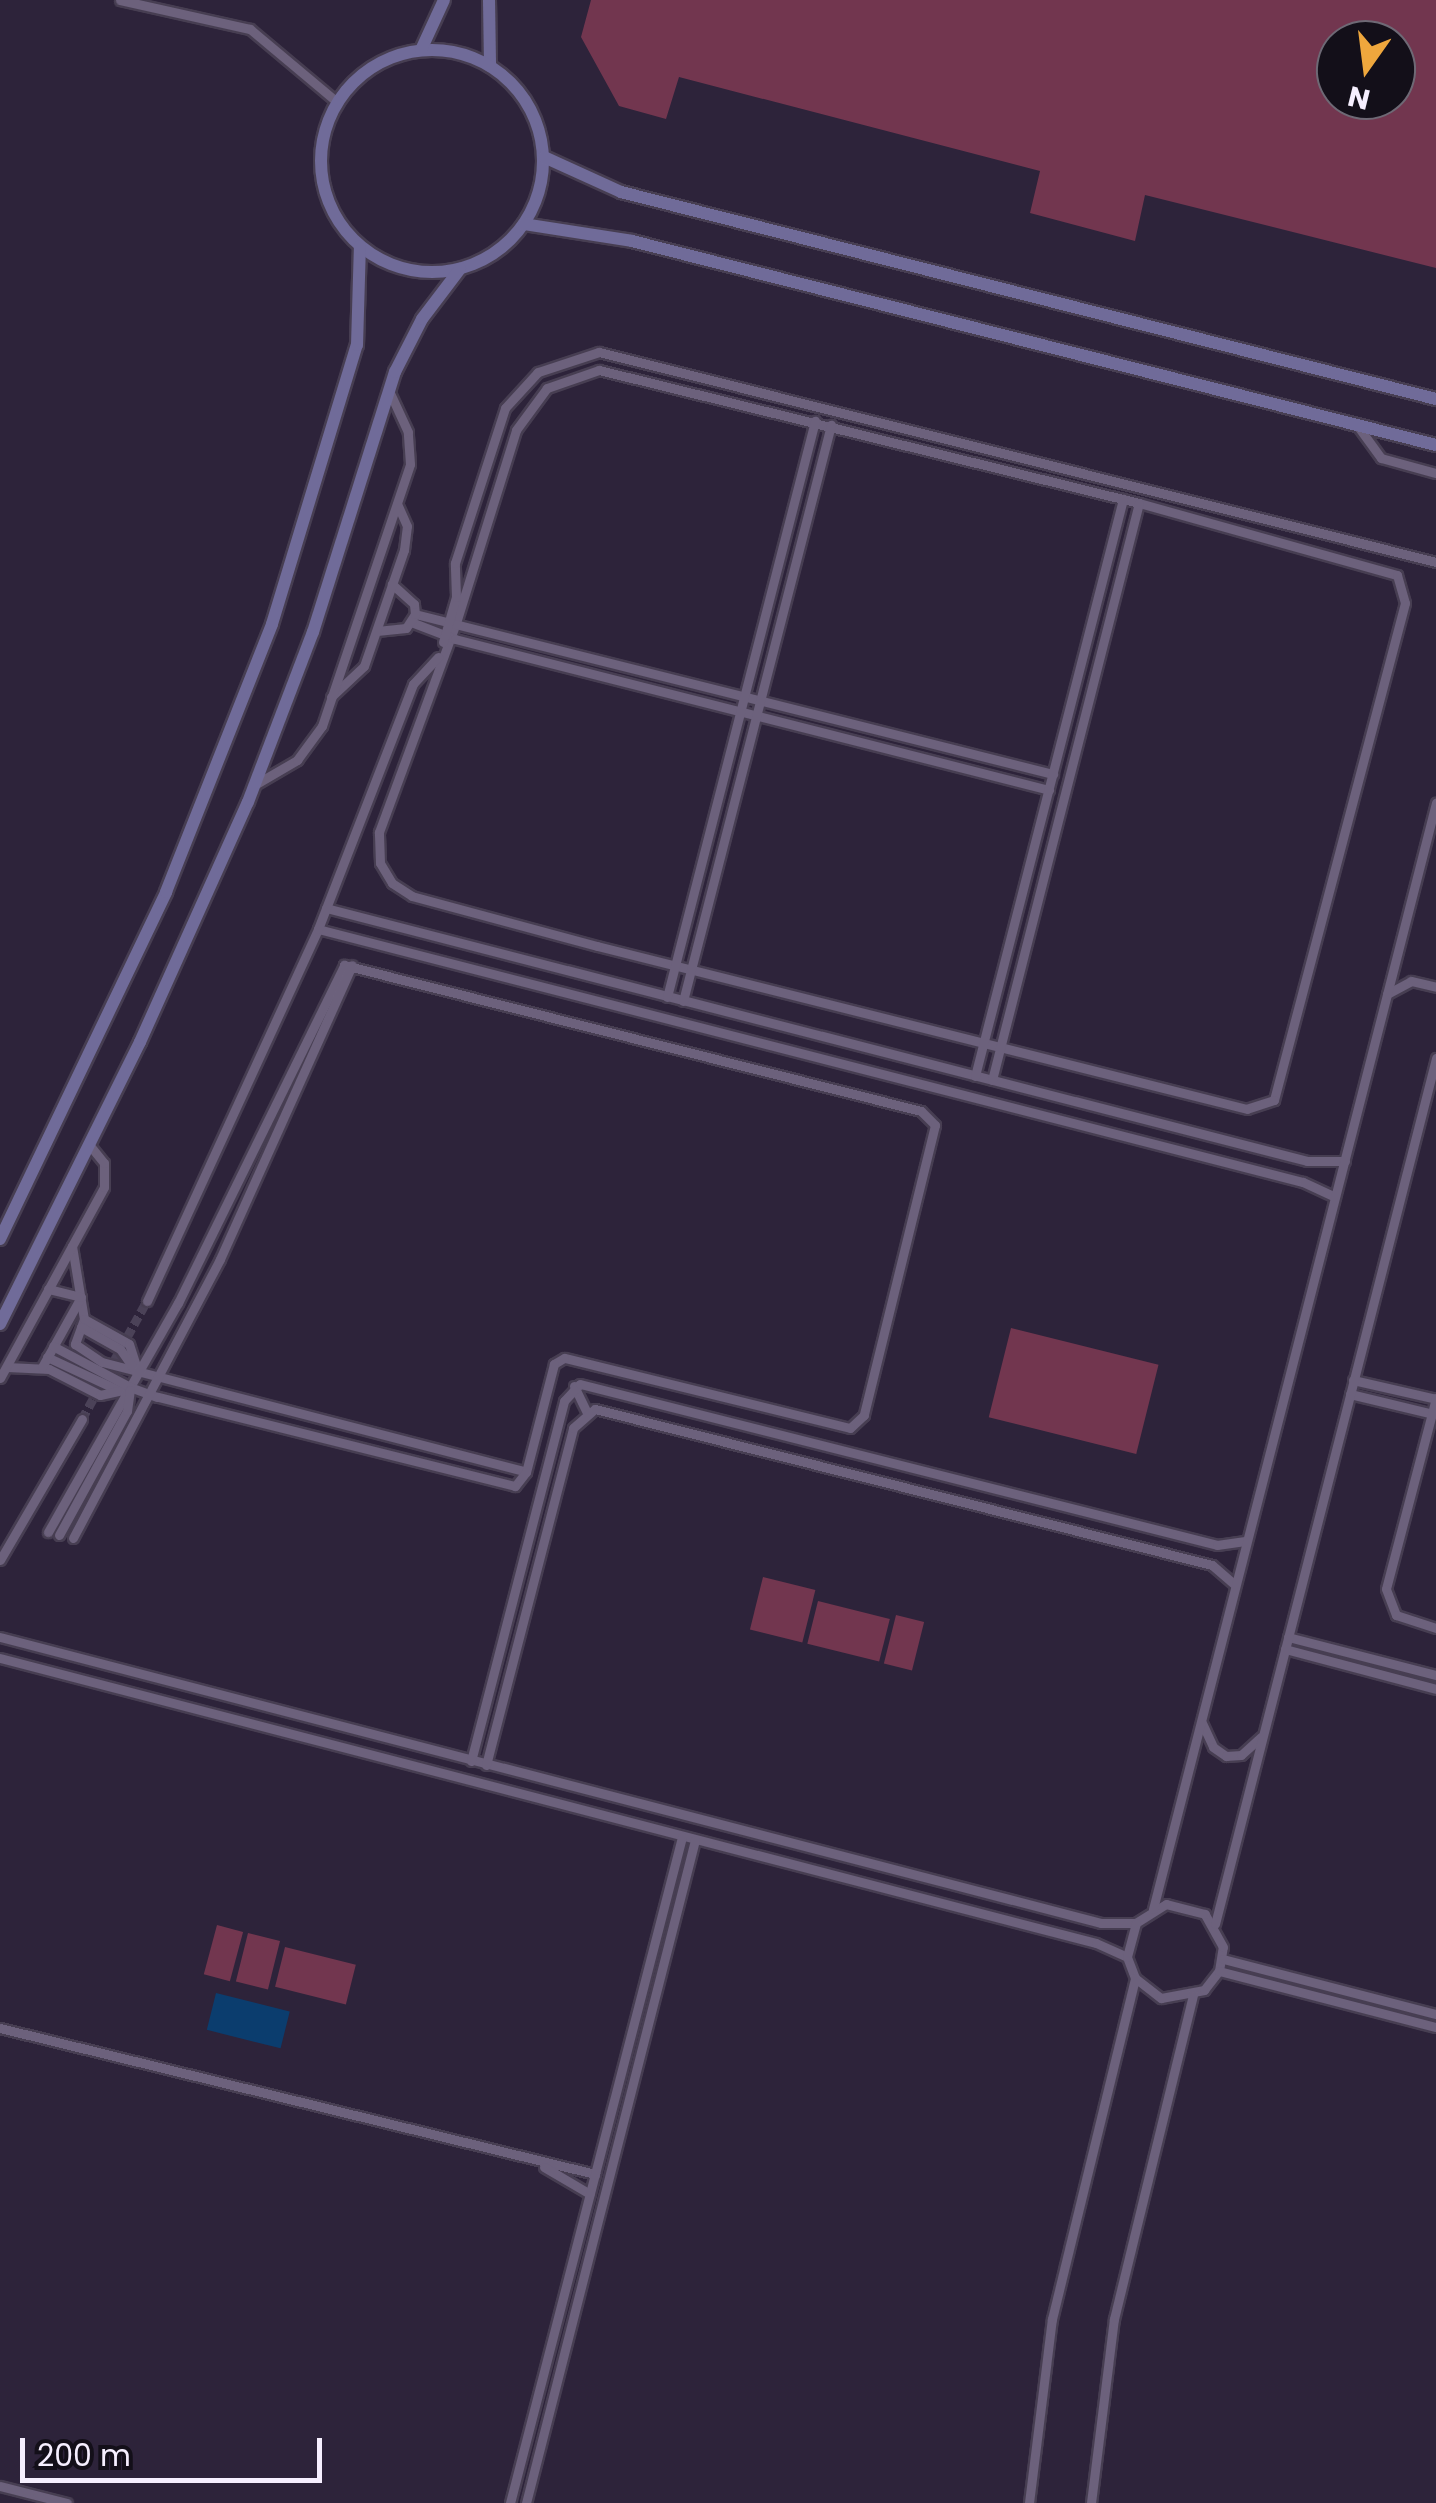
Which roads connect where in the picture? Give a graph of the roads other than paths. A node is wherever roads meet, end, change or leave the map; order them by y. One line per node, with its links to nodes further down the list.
1 (120, 0): 6 (street)
2 (444, 0): 4 (main road)
3 (489, 0): 5 (main road)
4 (421, 50): 5 (main road); 6 (main road)
5 (490, 66): 7 (main road)
6 (338, 102): 9 (main road)
7 (544, 157): 8 (main road); 12 (main road)
8 (524, 224): 10 (main road); 14 (main road)
9 (360, 246): 10 (main road); 62 (main road)
10 (460, 269): 11 (main road)
11 (388, 390): 20 (street); 34 (main road)
12 (1436, 399)
13 (816, 421): 15 (street); 26 (street); 28 (street)
14 (1358, 425): 16 (main road); 17 (street)
15 (831, 426): 18 (street); 30 (street)
16 (1436, 445)
17 (1436, 472)
18 (1124, 500): 19 (street); 24 (street)
19 (1138, 503): 25 (street); 50 (street)
20 (397, 504): 22 (street); 29 (street)
21 (1436, 562): 26 (street)
22 (392, 584): 23 (street); 27 (street)
23 (413, 618): 26 (street); 27 (street)
24 (1093, 618): 25 (street); 33 (street)
25 (1108, 622): 50 (street)
26 (450, 629): 28 (street); 31 (street); 37 (street); 40 (street)
27 (376, 631): 29 (street)
28 (745, 696): 30 (street); 31 (street)
29 (331, 697): 34 (street)
30 (760, 700): 32 (street); 33 (street)
31 (741, 711): 32 (street); 40 (street)
32 (756, 715): 35 (street); 42 (street)
33 (1053, 774): 35 (street)
34 (256, 784): 59 (main road)
35 (1049, 790): 48 (street)
36 (1436, 804): 45 (street)
37 (326, 908): 38 (street); 39 (street)
38 (318, 929): 43 (street); 66 (street)
39 (493, 952): 43 (street); 46 (street)
40 (676, 963): 42 (street); 46 (street)
41 (352, 965): 51 (street); 52 (street); 88 (street)
42 (692, 967): 47 (street); 48 (street)
43 (488, 973): 54 (street)
44 (1436, 987): 45 (street)
45 (1387, 994): 60 (street)
46 (667, 997): 47 (street)
47 (683, 1001): 49 (street)
48 (984, 1042): 50 (street); 55 (street)
49 (848, 1044): 54 (street); 55 (street)
50 (1000, 1046): 56 (street)
51 (298, 1048): 52 (street); 69 (street)
52 (314, 1057): 71 (street)
53 (1436, 1058): 77 (street)
54 (843, 1064): 58 (street)
55 (975, 1076): 56 (street)
56 (992, 1080): 57 (street)
57 (1153, 1121): 58 (street); 60 (street)
58 (1148, 1142): 61 (street)
59 (90, 1146): 63 (street); 68 (main road)
60 (1345, 1161): 61 (street)
61 (1336, 1197): 94 (street)
62 (0, 1238)
63 (72, 1246): 64 (street); 65 (street)
64 (48, 1289): 65 (street); 73 (street)
65 (81, 1297): 67 (street); 70 (street)
66 (147, 1300)
67 (83, 1323): 74 (street); 74 (street)
68 (0, 1324)
69 (156, 1340): 71 (street); 74 (street)
70 (54, 1346): 72 (street); 79 (street)
71 (172, 1350): 76 (street)
72 (45, 1362): 73 (street); 79 (street)
73 (6, 1366): 75 (street)
74 (138, 1374): 76 (street); 79 (street)
75 (0, 1378)
76 (156, 1379): 80 (street); 88 (street)
77 (1353, 1380): 81 (street); 83 (street)
78 (574, 1386): 82 (street); 84 (street); 110 (street)
79 (130, 1387): 80 (street); 90 (street); 91 (street)
80 (148, 1394): 88 (street); 93 (street)
81 (1350, 1394): 85 (street); 98 (street)
82 (642, 1398): 86 (street); 89 (street)
83 (1436, 1399): 85 (street)
84 (586, 1411): 86 (street); 111 (street)
85 (1434, 1414): 97 (street)
86 (636, 1418): 92 (street)
87 (82, 1419): 95 (street)
88 (526, 1472)
89 (1106, 1516): 92 (street); 94 (street)
90 (48, 1532)
91 (59, 1535)
92 (1100, 1536): 96 (street)
93 (73, 1538)
94 (1247, 1541): 96 (street)
95 (0, 1560)
96 (1235, 1585): 106 (street)
97 (1436, 1628)
98 (1288, 1637): 100 (street); 104 (street)
99 (0, 1638): 101 (street)
100 (1285, 1648): 105 (street); 108 (street)
101 (53, 1654): 103 (street); 107 (street)
102 (0, 1658): 103 (street)
103 (48, 1674): 109 (street)
104 (1436, 1675)
105 (1436, 1688)
106 (1201, 1720): 108 (street); 118 (street)
107 (348, 1730): 109 (street); 110 (street)
108 (1262, 1735): 120 (street)
109 (342, 1750): 113 (street)
110 (471, 1762): 111 (street)
111 (486, 1765): 112 (street)
112 (560, 1784): 113 (street); 116 (street)
113 (556, 1805): 114 (street)
114 (682, 1837): 115 (street); 130 (street)
115 (695, 1840): 117 (street); 135 (street)
116 (963, 1887): 117 (street); 119 (street)
117 (958, 1908): 121 (street)
118 (1153, 1908): 119 (street); 120 (street)
119 (1136, 1923): 121 (street)
120 (1215, 1924): 122 (street)
121 (1127, 1957): 124 (street)
122 (1223, 1959): 123 (street); 126 (street)
123 (1219, 1971): 125 (street); 127 (street)
124 (1135, 1978): 125 (street); 136 (street)
125 (1193, 1996): 137 (street)
126 (1436, 2014)
127 (1436, 2027)
128 (0, 2028): 129 (street)
129 (542, 2166): 130 (street); 131 (street)
130 (595, 2174): 131 (street)
131 (590, 2194): 134 (street)
132 (0, 2486): 133 (street)
133 (67, 2503)
134 (510, 2503)
135 (526, 2503)
136 (1030, 2503)
137 (1092, 2503)

